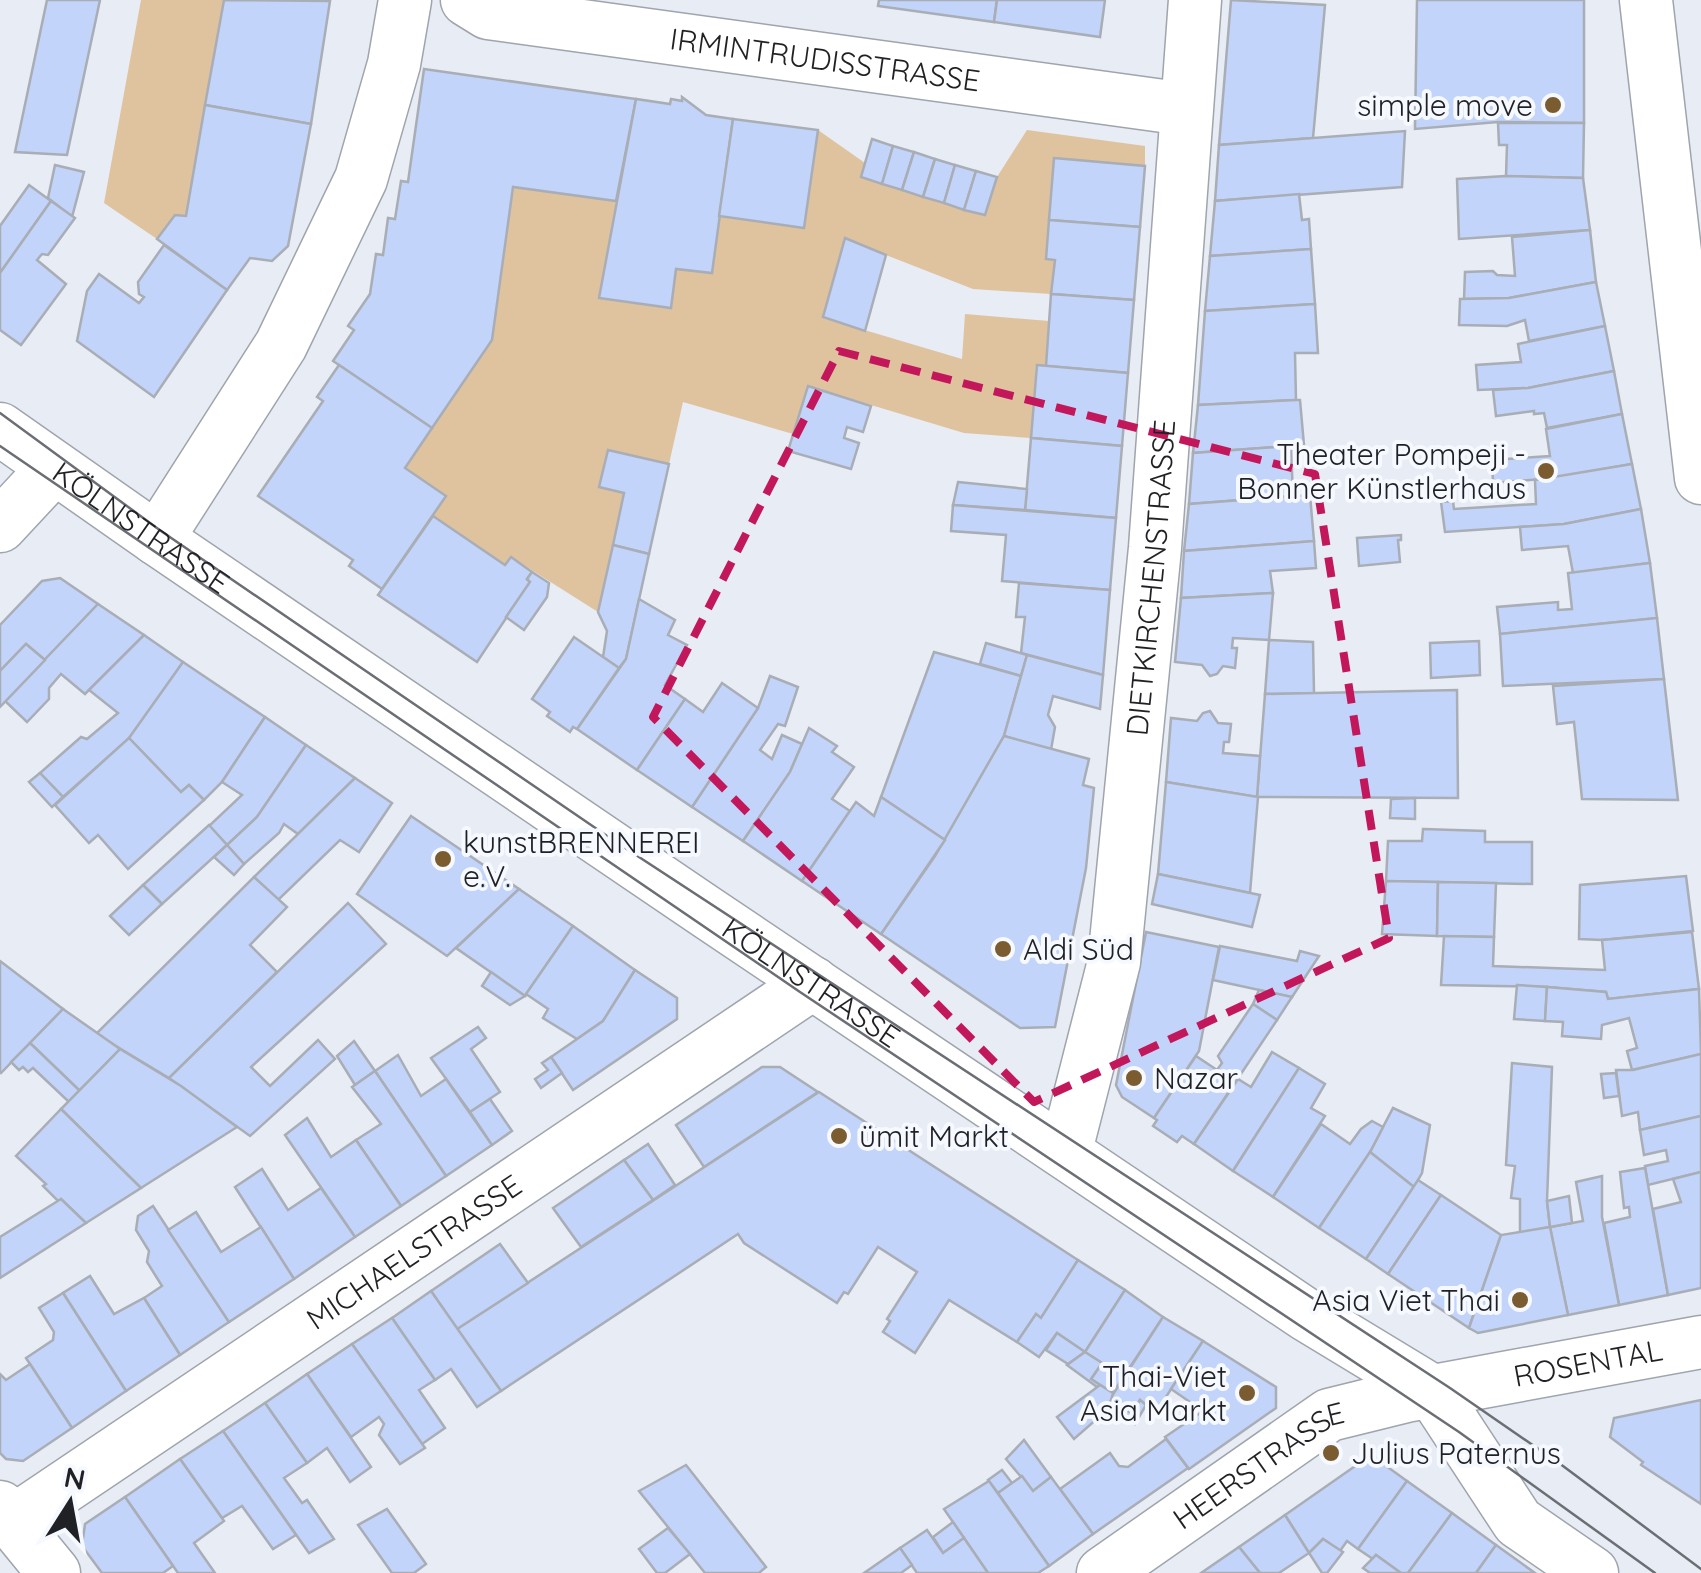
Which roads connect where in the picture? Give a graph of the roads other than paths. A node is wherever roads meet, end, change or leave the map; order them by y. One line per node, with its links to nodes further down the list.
1 (404, 0): 10 (street)
2 (467, 0): 5 (street, IRMINTRUDISSTRASSE)
3 (1195, 0): 5 (street, DIETKIRCHENSTRASSE)
4 (1646, 0): 8 (street)
5 (1185, 109): 12 (street, DIETKIRCHENSTRASSE)
6 (0, 428): 7 (street, KÖLNSTRASSE)
7 (54, 468): 9 (street); 10 (street, KÖLNSTRASSE)
8 (1701, 478)
9 (0, 526)
10 (157, 539): 11 (street, KÖLNSTRASSE)
11 (812, 982): 12 (street, KÖLNSTRASSE); 15 (street, MICHAELSTRASSE)
12 (1066, 1150): 14 (street, KÖLNSTRASSE)
13 (1701, 1342): 14 (street, ROSENTAL)
14 (1454, 1388): 17 (street, HEERSTRASSE); 18 (street, KÖLNSTRASSE)
15 (7, 1514): 16 (street)
16 (54, 1573)
17 (1103, 1573)
18 (1592, 1573)

